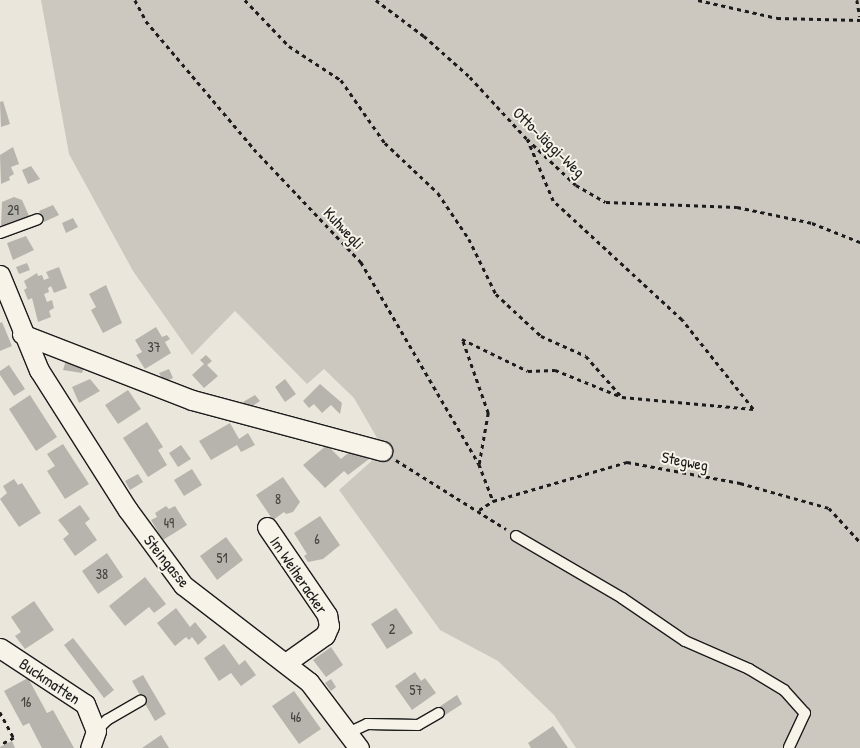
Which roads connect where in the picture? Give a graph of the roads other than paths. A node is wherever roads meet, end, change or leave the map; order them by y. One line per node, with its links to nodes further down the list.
1 (38, 219): 2 (lane)
2 (0, 233)
3 (0, 275): 4 (street, Steingasse)
4 (22, 334): 5 (street); 9 (street, Steingasse)
5 (382, 451)
6 (267, 527): 9 (street, Im Weiheracker)
7 (516, 536): 14 (lane)
8 (0, 648): 12 (street, Buckmatten)
9 (287, 662): 13 (street, Steingasse)
10 (141, 700): 12 (lane)
11 (439, 713): 13 (lane)
12 (93, 740)
13 (353, 741)
14 (790, 748)

